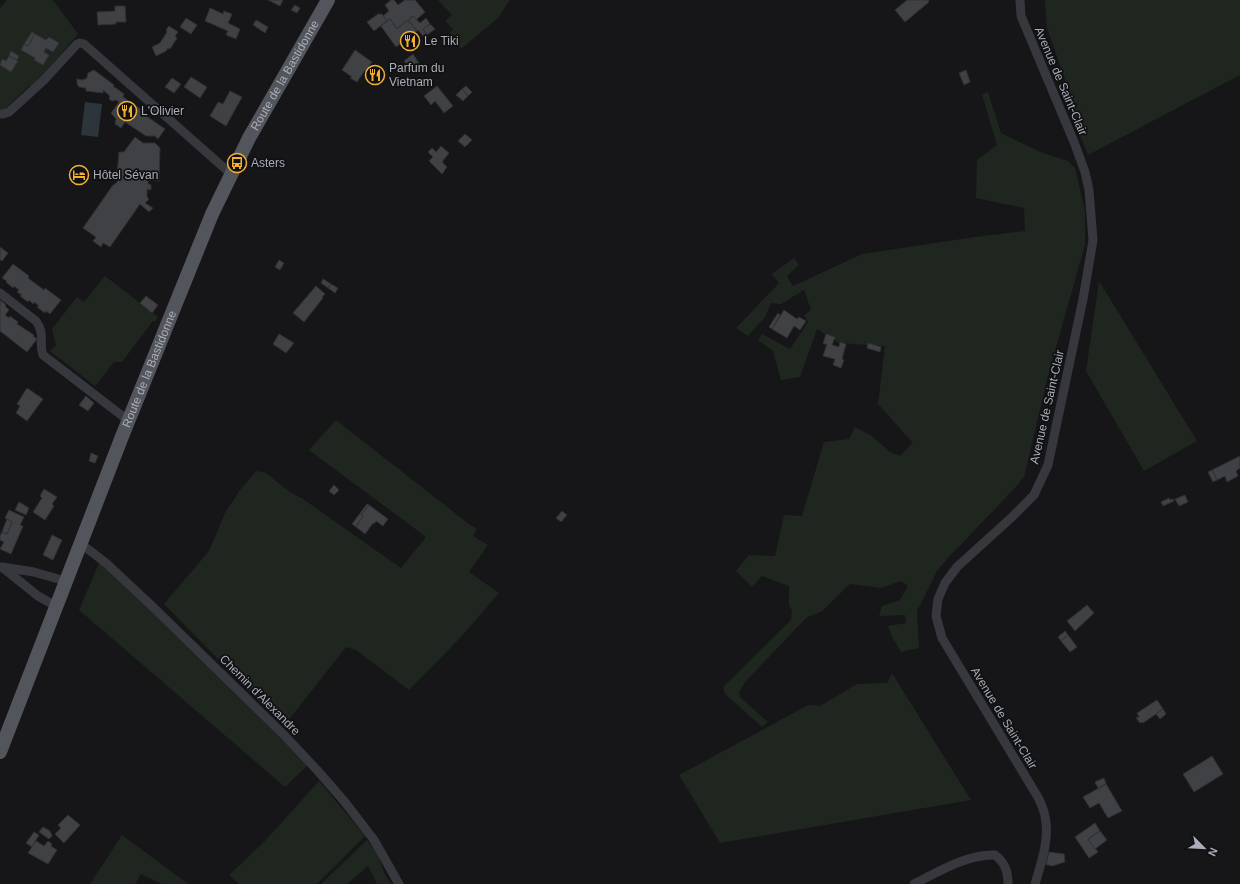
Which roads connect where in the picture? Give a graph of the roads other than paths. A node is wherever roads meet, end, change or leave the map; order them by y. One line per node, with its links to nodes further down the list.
1 (328, 0): 4 (main road, Route de la Bastidonne)
2 (1020, 0): 15 (street, Avenue de Saint-Clair)
3 (0, 114): 4 (street)
4 (231, 174): 6 (main road, Route de la Bastidonne)
5 (0, 293): 6 (street)
6 (129, 420): 7 (main road, Route de la Bastidonne)
7 (80, 544): 9 (main road, Route de la Bastidonne); 12 (street, Chemin d'Alexandre)
8 (1, 567): 9 (street); 10 (street)
9 (65, 581): 10 (main road, Route de la Bastidonne)
10 (56, 606): 11 (main road, Route de la Bastidonne)
11 (0, 752)
12 (399, 884)
13 (914, 884): 14 (street)
14 (1008, 884)
15 (1035, 884)

